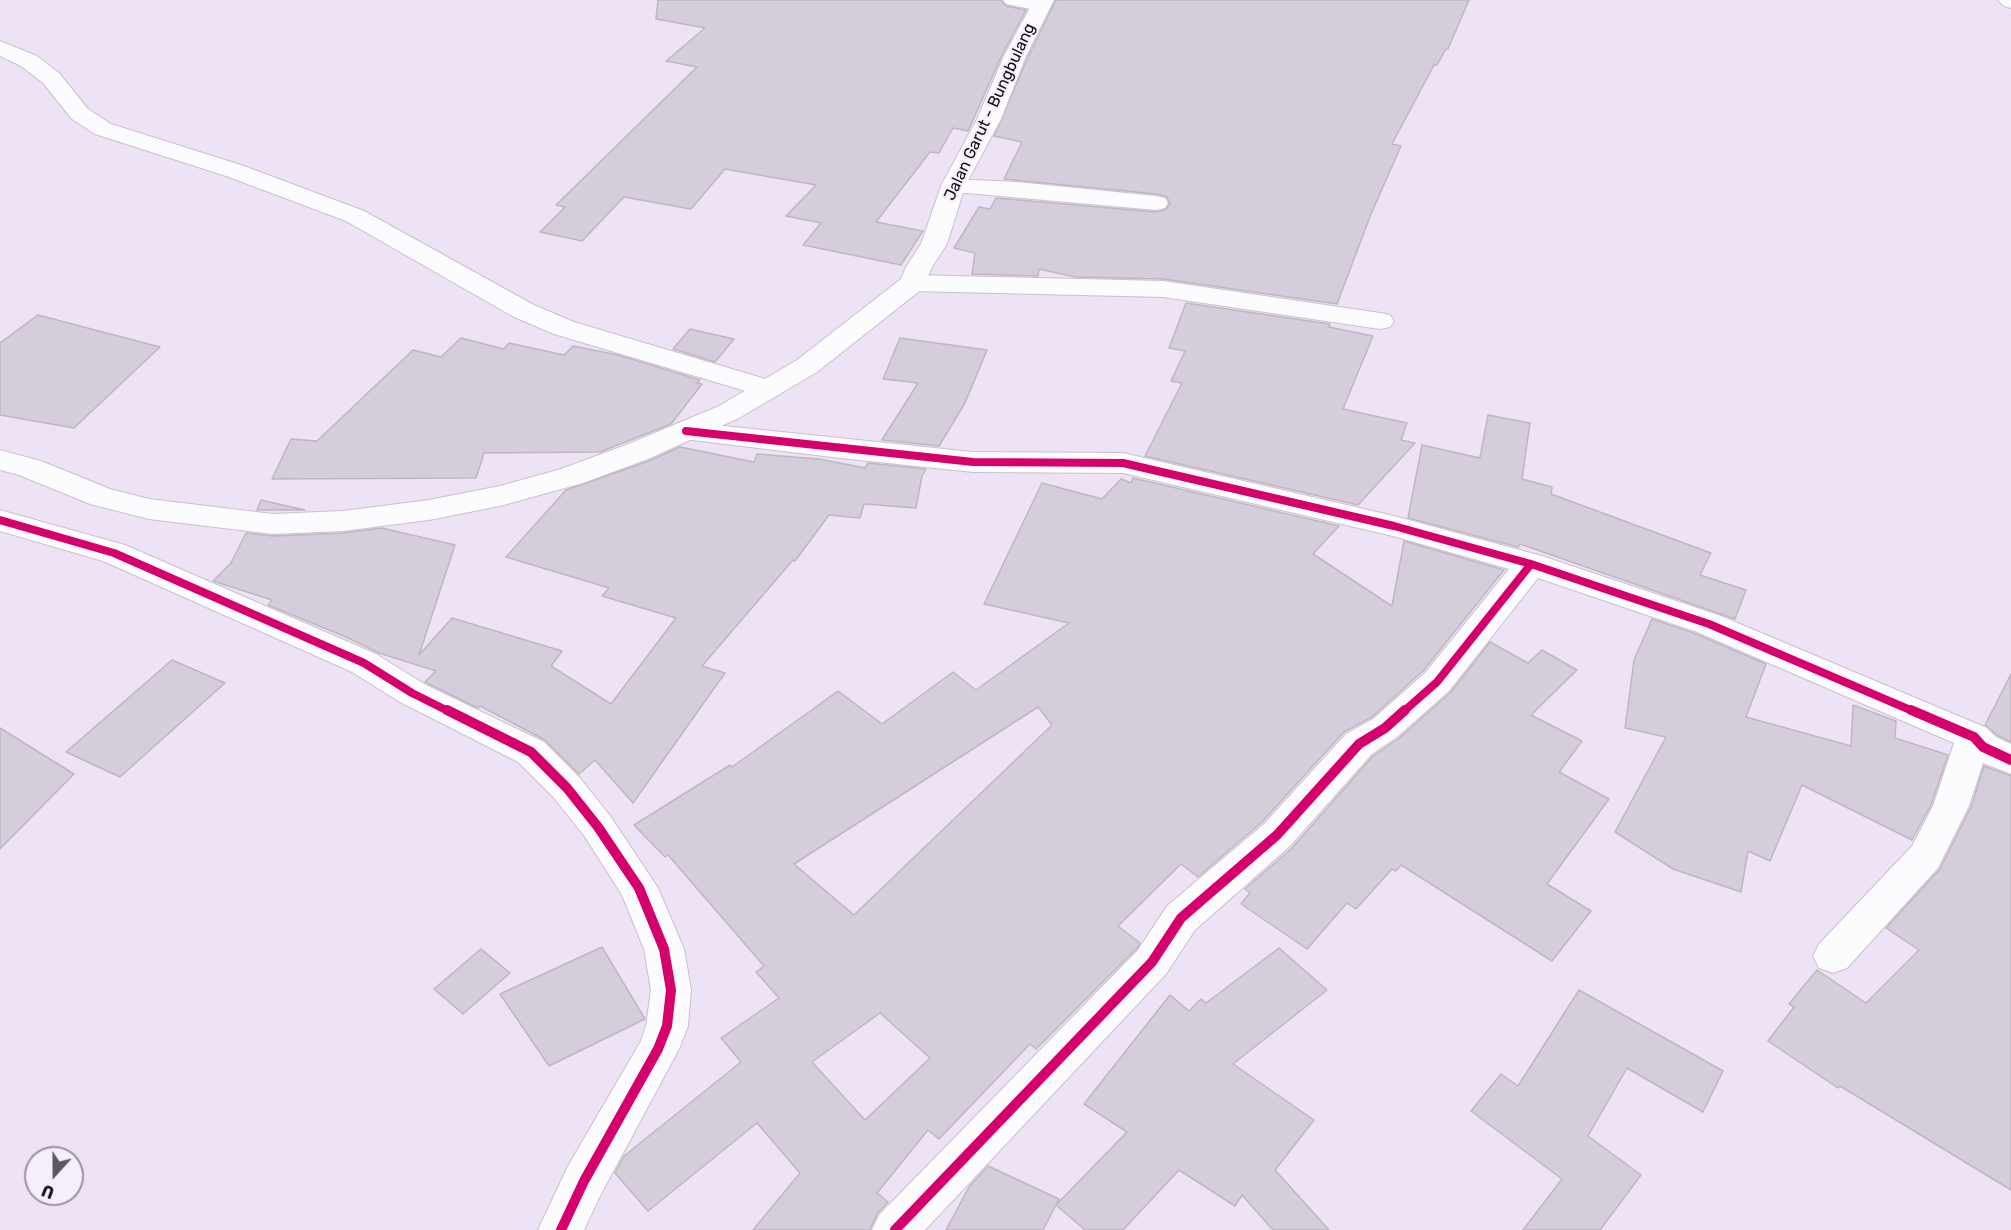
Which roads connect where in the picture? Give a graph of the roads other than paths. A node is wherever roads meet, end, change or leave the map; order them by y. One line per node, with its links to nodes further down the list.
1 (1032, 2): 3 (street, Jalan Garut - Bungbulang)
2 (0, 48): 7 (street)
3 (953, 186): 4 (street); 5 (street, Jalan Garut - Bungbulang)
4 (1155, 203)
5 (913, 283): 6 (street); 7 (street, Jalan Garut - Bungbulang)
6 (1380, 321)
7 (769, 389): 8 (street, Jalan Garut - Bungbulang)
8 (686, 431): 9 (street, Jalan Garut - Bungbulang); 11 (street)
9 (2, 463)
10 (0, 520): 15 (street)
11 (1531, 564): 12 (street); 16 (street)
12 (1974, 737): 13 (street); 14 (street)
13 (2011, 760)
14 (1833, 956)
15 (561, 1230)
16 (895, 1230)

